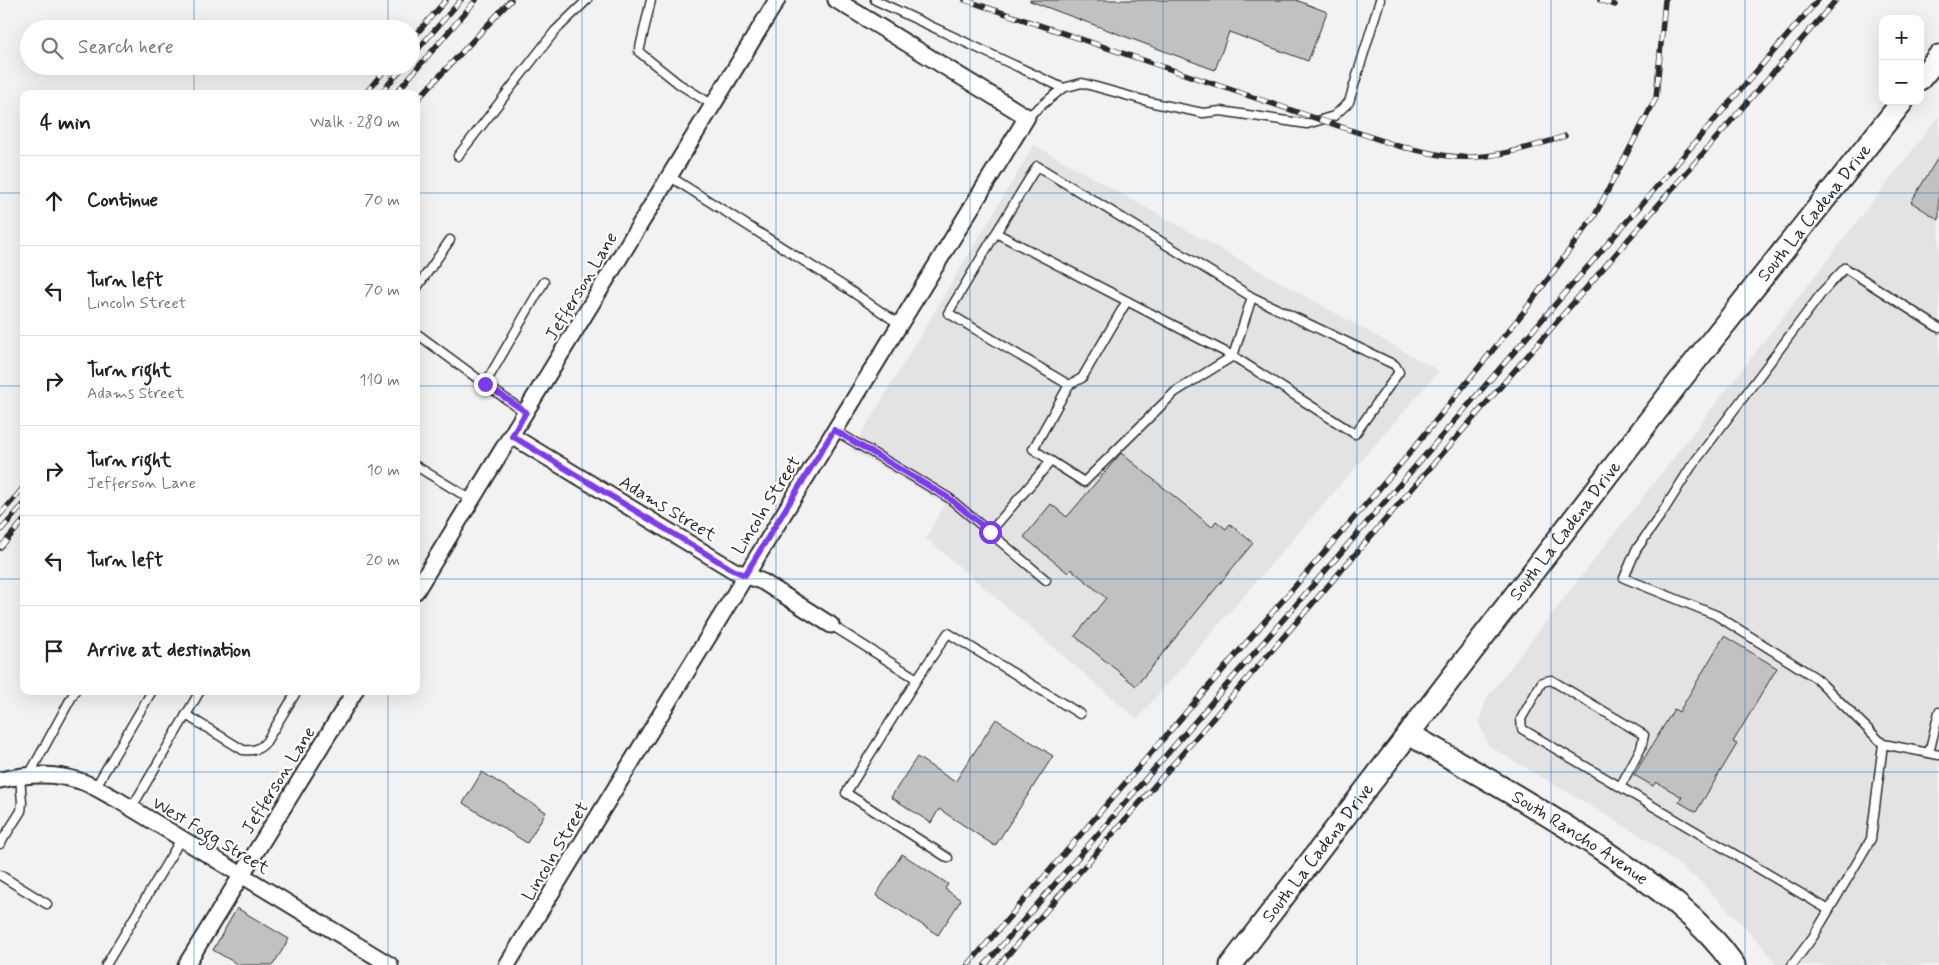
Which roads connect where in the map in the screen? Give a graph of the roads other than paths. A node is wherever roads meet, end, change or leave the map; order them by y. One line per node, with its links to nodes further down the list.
1 (586, 0): 13 (lane)
2 (652, 0): 10 (lane)
3 (776, 0): 10 (street, Jefferson Lane)
4 (836, 0): 12 (street)
5 (875, 0): 9 (lane)
6 (1380, 0): 9 (lane)
7 (1939, 56): 8 (main road)
8 (1924, 74)
9 (1063, 88): 12 (lane)
10 (713, 105): 14 (street, Jefferson Lane)
11 (1900, 105): 47 (main road, South La Cadena Drive)
12 (1026, 117): 21 (street, Lincoln Street)
13 (458, 156)
14 (669, 176): 21 (lane); 27 (street, Jefferson Lane)
15 (996, 233): 19 (lane); 20 (lane); 26 (lane)
16 (450, 240): 18 (lane)
17 (544, 282): 25 (lane)
18 (420, 284)
19 (1252, 297): 24 (lane); 24 (lane)
20 (1127, 301): 24 (lane); 26 (lane)
21 (899, 324): 28 (street, Lincoln Street)
22 (1939, 328): 48 (lane)
23 (420, 336): 25 (lane)
24 (1233, 356): 30 (lane)
25 (485, 384): 27 (lane)
26 (1070, 385): 30 (lane)
27 (526, 412): 29 (street, Jefferson Lane)
28 (834, 430): 33 (lane); 34 (street, Lincoln Street)
29 (512, 436): 32 (street, Jefferson Lane); 34 (street, Adams Street)
30 (1051, 461): 33 (lane)
31 (420, 468): 32 (lane)
32 (472, 500): 36 (street, Jefferson Lane)
33 (990, 532): 35 (lane)
34 (745, 575): 37 (street, Adams Street); 66 (street, Lincoln Street)
35 (1046, 580)
36 (420, 584)
37 (831, 625): 38 (lane)
38 (917, 679): 45 (lane); 58 (lane)
39 (73, 695): 51 (lane)
40 (150, 695): 54 (lane)
41 (198, 695): 46 (lane)
42 (295, 695): 46 (lane)
43 (353, 695): 60 (street, Jefferson Lane)
44 (1939, 712): 49 (lane)
45 (1080, 714)
46 (186, 715): 55 (lane)
47 (1409, 734): 67 (main road, South La Cadena Drive); 68 (main road, South Rancho Avenue)
48 (1883, 744): 49 (lane); 62 (lane)
49 (1929, 754): 50 (lane)
50 (1939, 756)
51 (24, 775): 52 (street, West Fogg Street); 54 (street, West Fogg Street); 57 (lane)
52 (0, 780)
53 (1620, 786): 53 (lane); 62 (lane)
54 (95, 788): 55 (street, West Fogg Street)
55 (131, 809): 56 (street, West Fogg Street)
56 (181, 839): 60 (street, West Fogg Street); 63 (lane)
57 (0, 844)
58 (948, 858)
59 (0, 875): 61 (lane)
60 (241, 876): 64 (street, Jefferson Lane); 65 (street, West Fogg Street)
61 (47, 904)
62 (1829, 910): 69 (lane)
63 (106, 965)
64 (186, 965)
65 (390, 965)
66 (507, 965)
67 (1231, 965)
68 (1734, 965)
69 (1792, 965)

